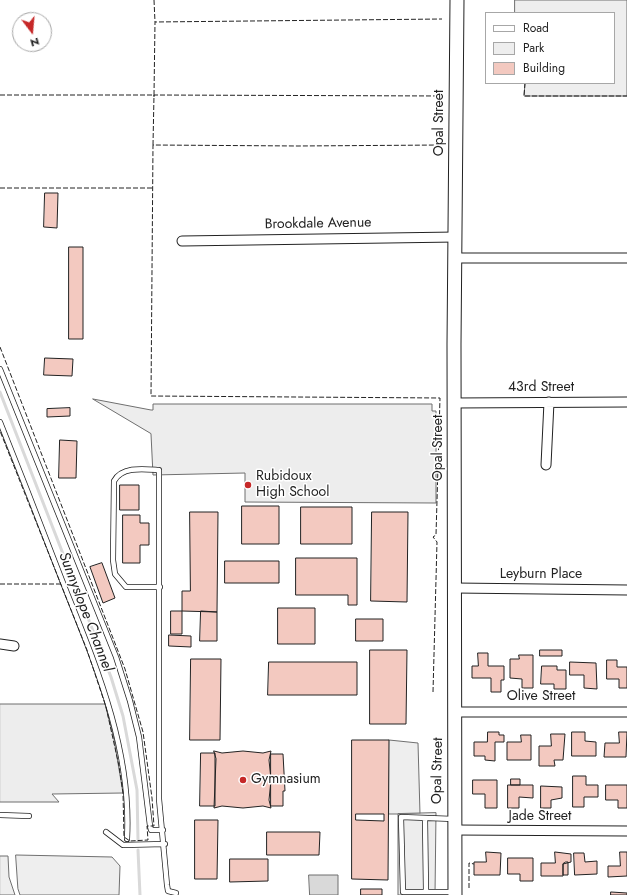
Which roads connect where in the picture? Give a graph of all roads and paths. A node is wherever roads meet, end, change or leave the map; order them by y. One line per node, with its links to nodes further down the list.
1 (457, 0): 2 (street, Opal Street)
2 (456, 237): 3 (street, Brookdale Avenue); 4 (street, Opal Street)
3 (182, 241)
4 (456, 258): 5 (street); 9 (street, Opal Street)
5 (627, 258)
6 (0, 369): 23 (lane)
7 (550, 402): 8 (street, 43rd Street); 9 (street, 43rd Street); 11 (street)
8 (627, 402)
9 (455, 403): 13 (street, Opal Street)
10 (0, 422): 26 (lane)
11 (546, 465)
12 (160, 587): 12 (lane); 23 (lane)
13 (454, 588): 14 (street, Leyburn Place); 17 (street, Opal Street)
14 (627, 590)
15 (0, 644): 16 (street)
16 (14, 646)
17 (455, 712): 18 (street, Olive Street); 22 (street, Opal Street)
18 (627, 712)
19 (0, 815): 20 (lane)
20 (29, 816)
21 (425, 818): 22 (lane); 28 (lane); 28 (lane)
22 (454, 825): 24 (street, Jade Street); 30 (street, Opal Street)
23 (163, 830): 27 (lane)
24 (627, 831)
25 (106, 832): 27 (lane)
26 (127, 839)
27 (164, 844): 29 (lane)
28 (426, 892): 30 (lane)
29 (176, 893)
30 (455, 894)

